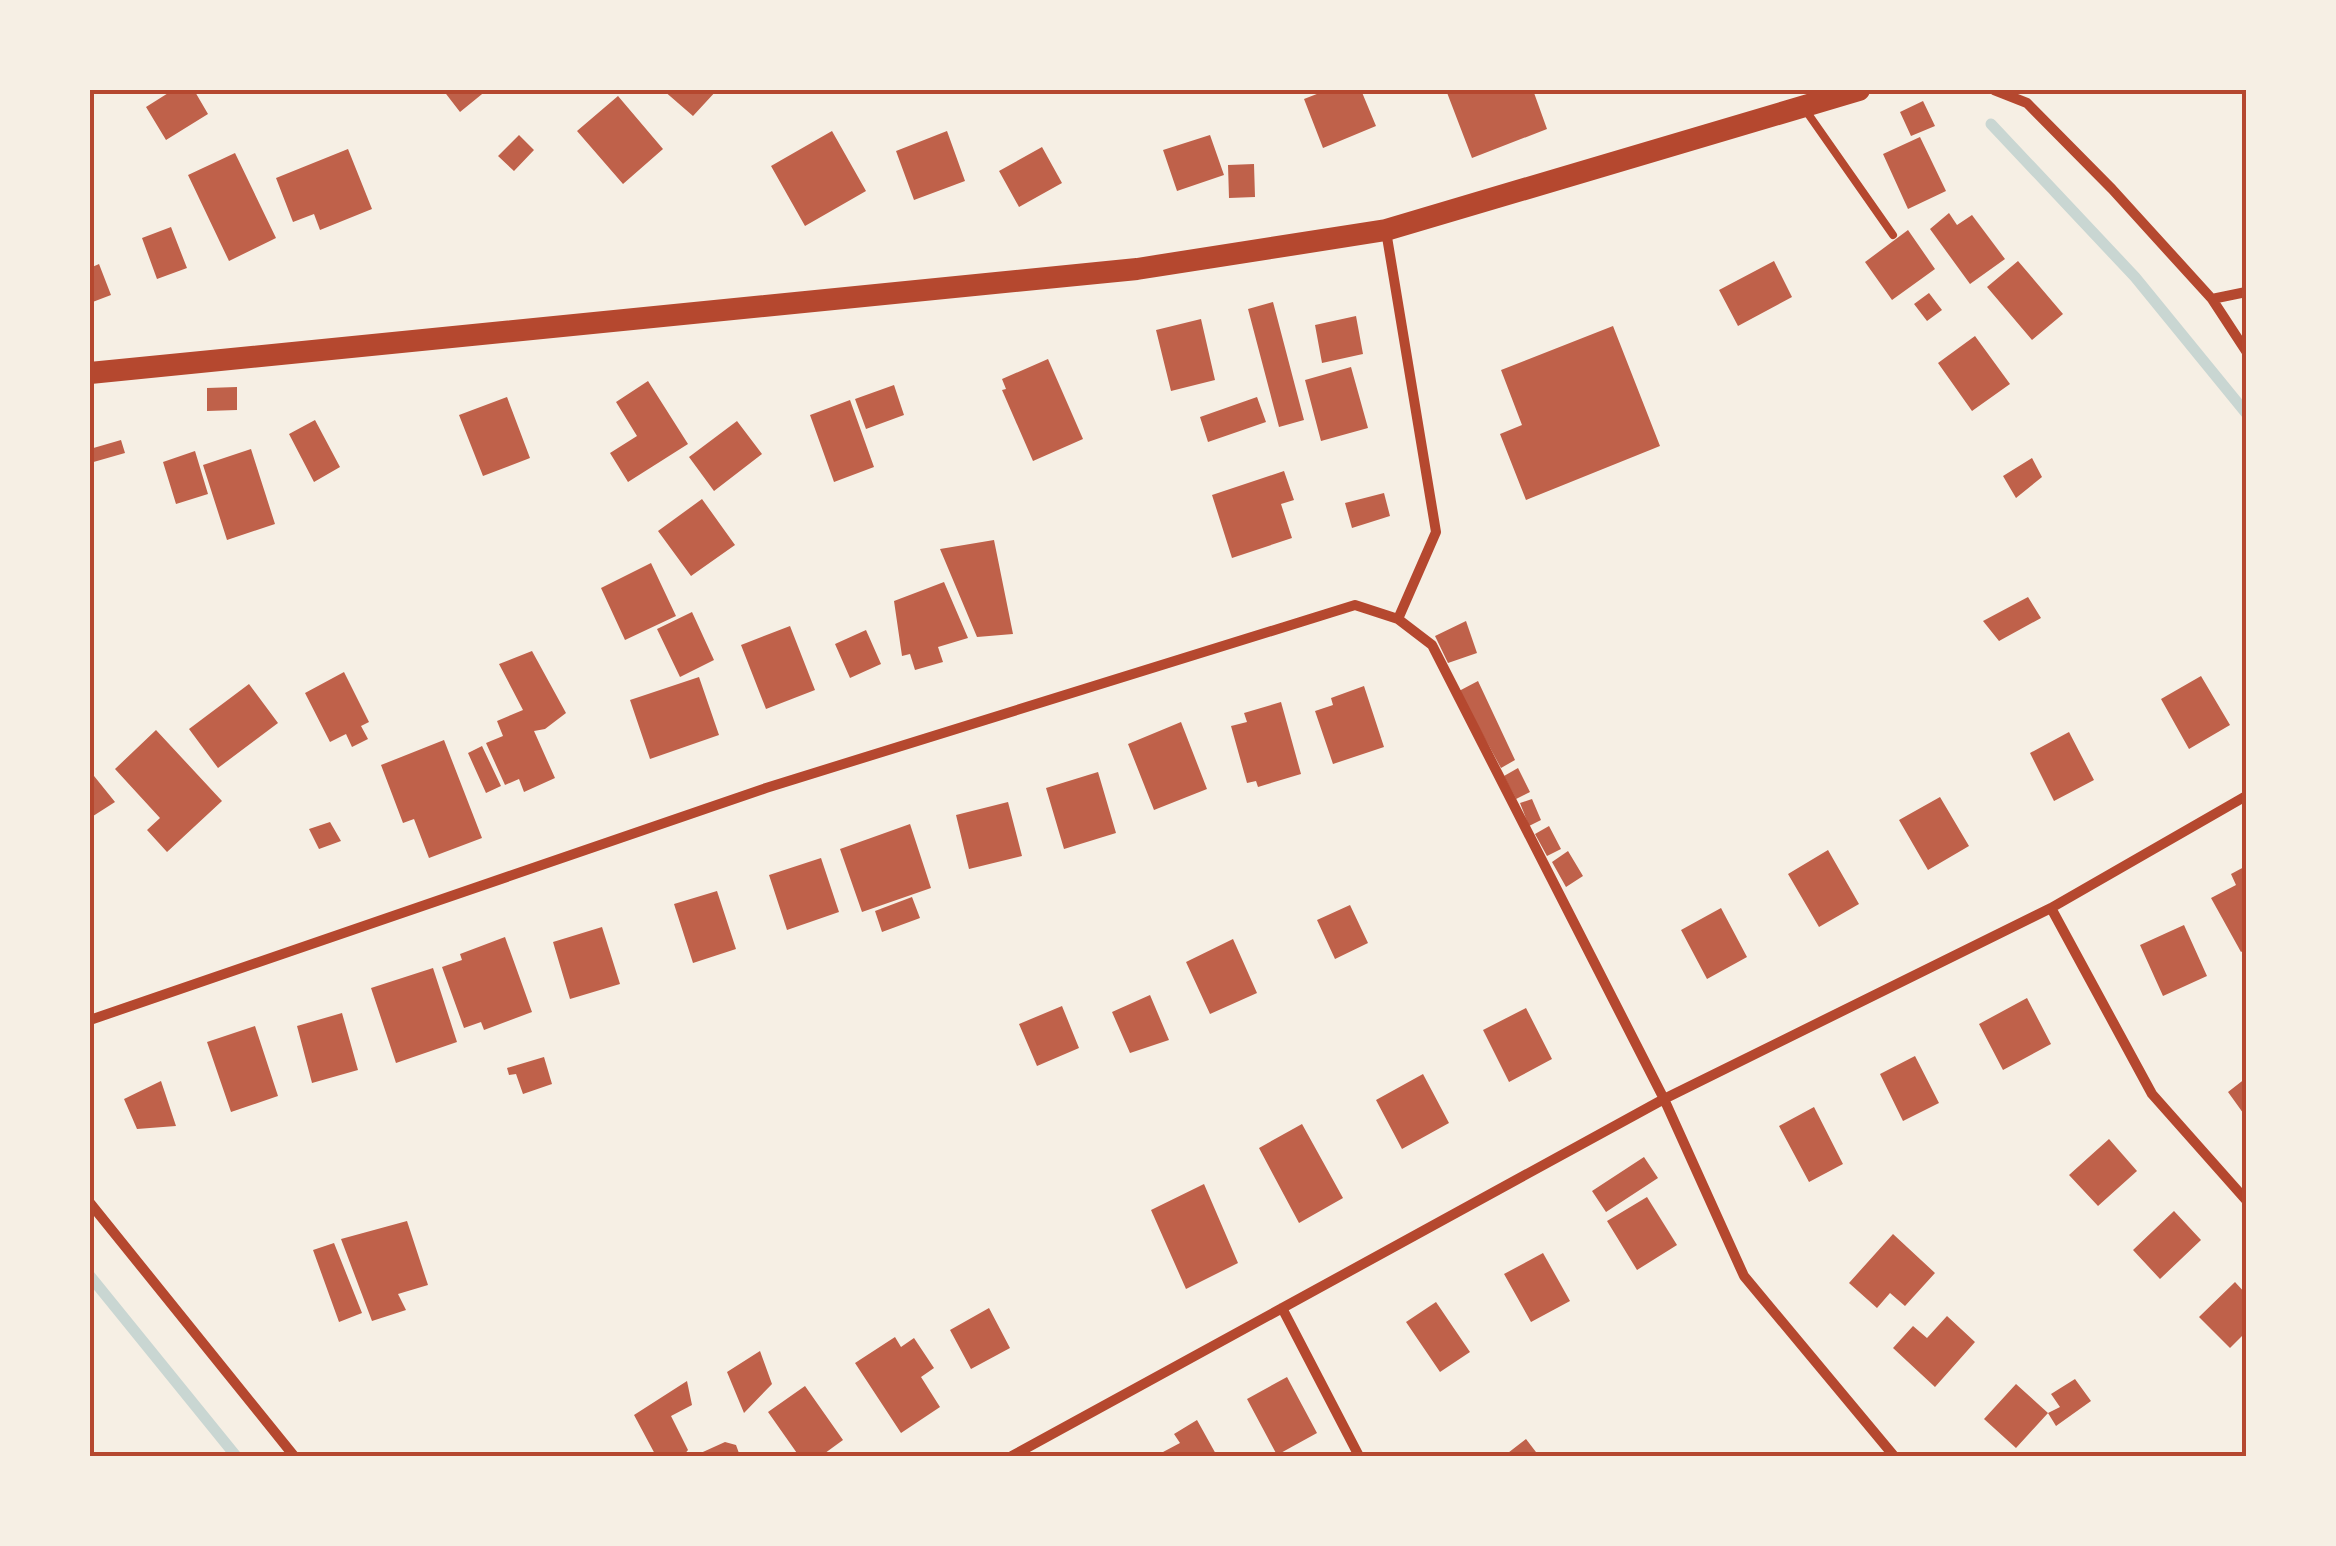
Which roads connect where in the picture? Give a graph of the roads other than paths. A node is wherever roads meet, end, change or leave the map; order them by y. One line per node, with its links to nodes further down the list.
1 (1859, 90): 3 (main road)
2 (1994, 90): 7 (street)
3 (1804, 108): 4 (main road); 5 (lane)
4 (1386, 230): 9 (main road); 10 (street)
5 (1893, 235)
6 (2246, 292): 7 (street)
7 (2212, 299): 8 (street)
8 (2246, 351)
9 (90, 373)
10 (1398, 618): 13 (street); 14 (street)
11 (2246, 796): 12 (street)
12 (2052, 908): 14 (street); 15 (street)
13 (90, 1020)
14 (1664, 1099): 17 (street); 21 (street)
15 (2246, 1200)
16 (90, 1203): 18 (street)
17 (1282, 1308): 19 (street); 20 (street)
18 (294, 1456)
19 (1012, 1456)
20 (1359, 1456)
21 (1894, 1456)

